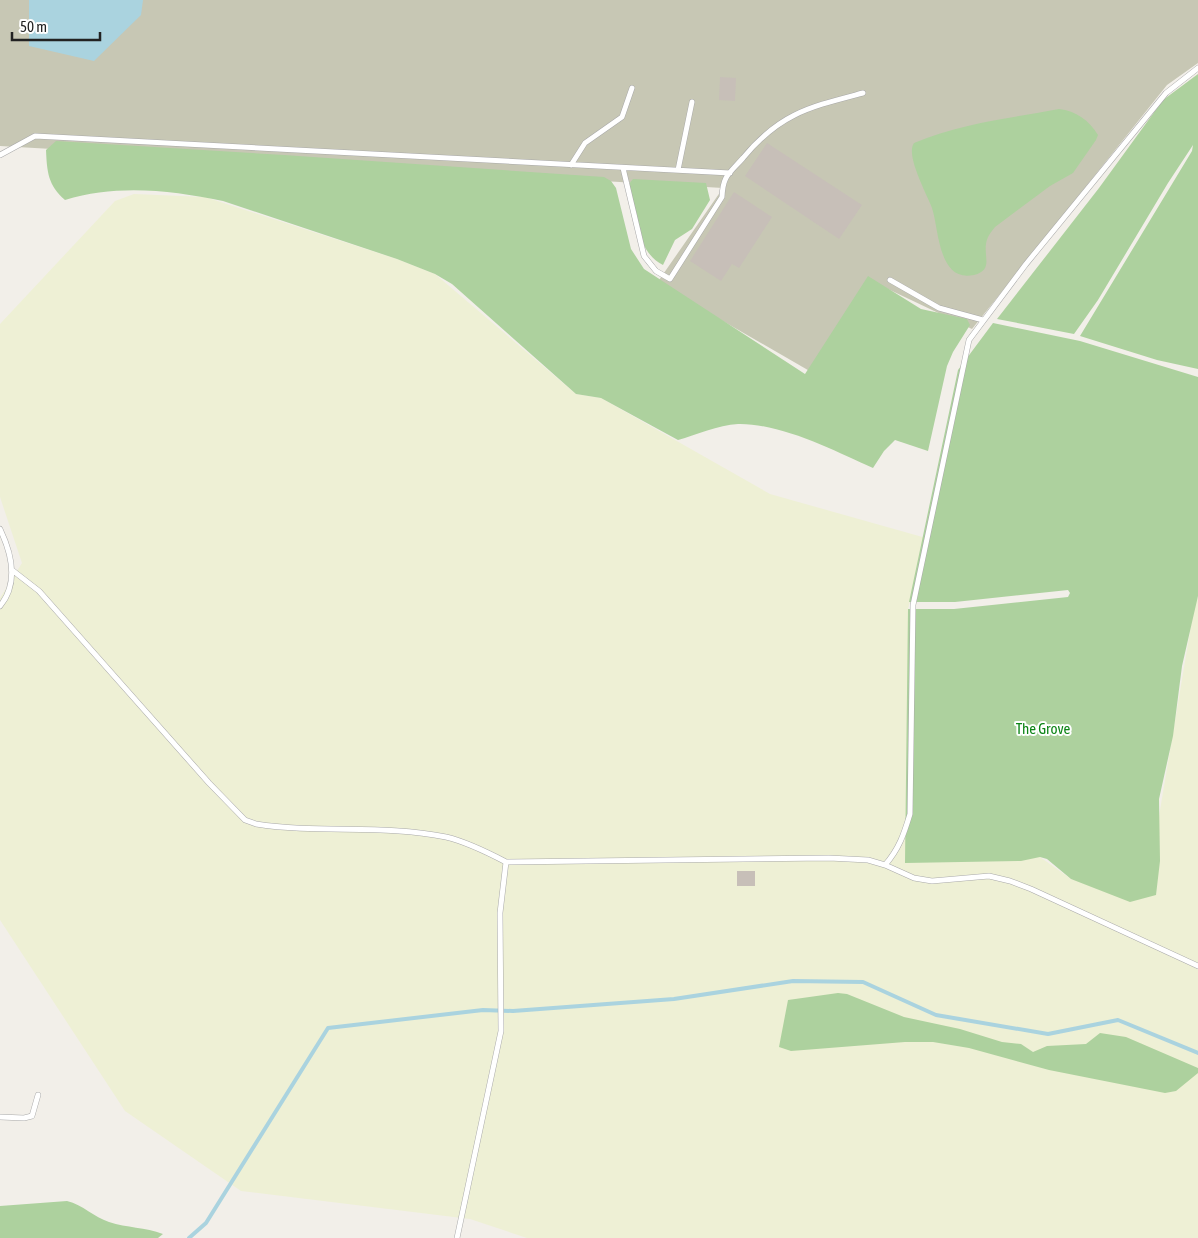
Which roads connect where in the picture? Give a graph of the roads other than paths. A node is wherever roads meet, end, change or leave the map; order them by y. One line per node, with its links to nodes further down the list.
1 (1198, 68): 11 (lane)
2 (632, 88): 6 (lane)
3 (863, 93): 9 (lane)
4 (692, 102): 8 (lane)
5 (0, 155): 6 (lane)
6 (571, 165): 7 (lane)
7 (623, 168): 8 (lane); 9 (lane)
8 (678, 170): 9 (lane)
9 (730, 173)
10 (890, 280): 11 (lane)
11 (984, 320): 16 (lane)
12 (0, 529): 13 (lane)
13 (12, 570): 14 (lane); 15 (lane)
14 (0, 606)
15 (506, 862): 16 (lane); 20 (lane)
16 (885, 865): 17 (lane)
17 (1198, 966)
18 (38, 1095): 19 (lane)
19 (0, 1117)
20 (457, 1238)

